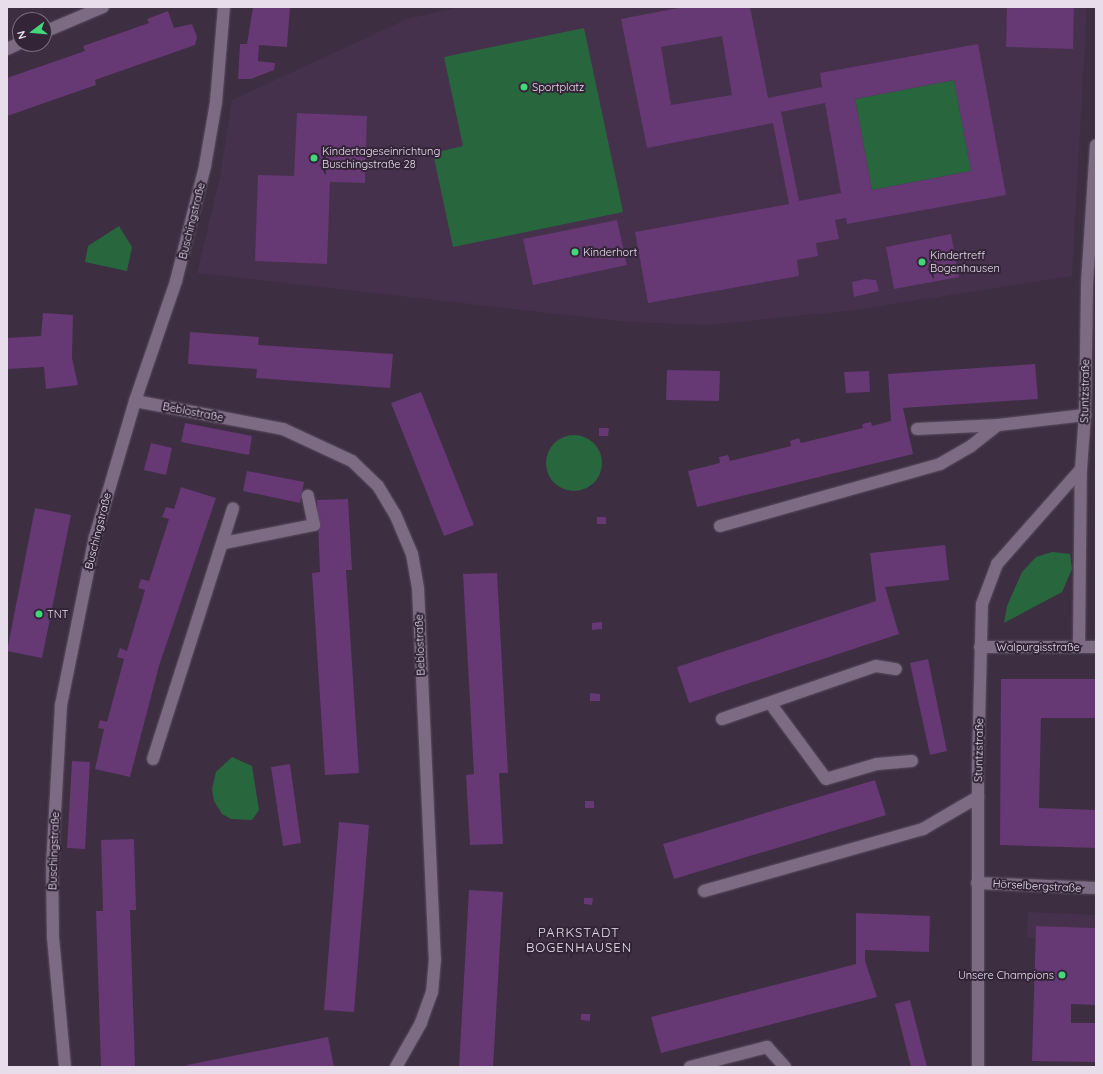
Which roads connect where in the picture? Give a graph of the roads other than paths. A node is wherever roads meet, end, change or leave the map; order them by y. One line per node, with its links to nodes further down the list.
1 (103, 7): 3 (street)
2 (224, 7): 6 (street, Buschingstraße)
3 (52, 29)
4 (1096, 145): 5 (street, Stuntzstraße)
5 (1094, 190): 7 (street, Stuntzstraße)
6 (135, 401): 27 (street, Buschingstraße); 28 (street, Beblostraße)
7 (1091, 415): 8 (street); 10 (street, Stuntzstraße)
8 (998, 425): 9 (street); 13 (street)
9 (917, 429)
10 (1081, 469): 15 (street, Stuntzstraße); 16 (street, Stuntzstraße)
11 (308, 496): 14 (street)
12 (234, 508): 14 (street)
13 (720, 526)
14 (224, 543): 21 (street)
15 (1079, 646): 16 (street, Walpurgisstraße); 17 (street, Walpurgisstraße)
16 (980, 647): 23 (street, Stuntzstraße)
17 (1096, 647)
18 (896, 669): 19 (street)
19 (770, 702): 20 (street); 22 (street)
20 (722, 719)
21 (153, 759)
22 (912, 761)
23 (978, 797): 24 (street, Stuntzstraße); 26 (street)
24 (977, 883): 25 (street, Hörselbergstraße); 31 (street, Stuntzstraße)
25 (1096, 888)
26 (704, 891)
27 (65, 1067)
28 (396, 1067)
29 (690, 1067): 30 (street)
30 (785, 1067)
31 (978, 1067)

